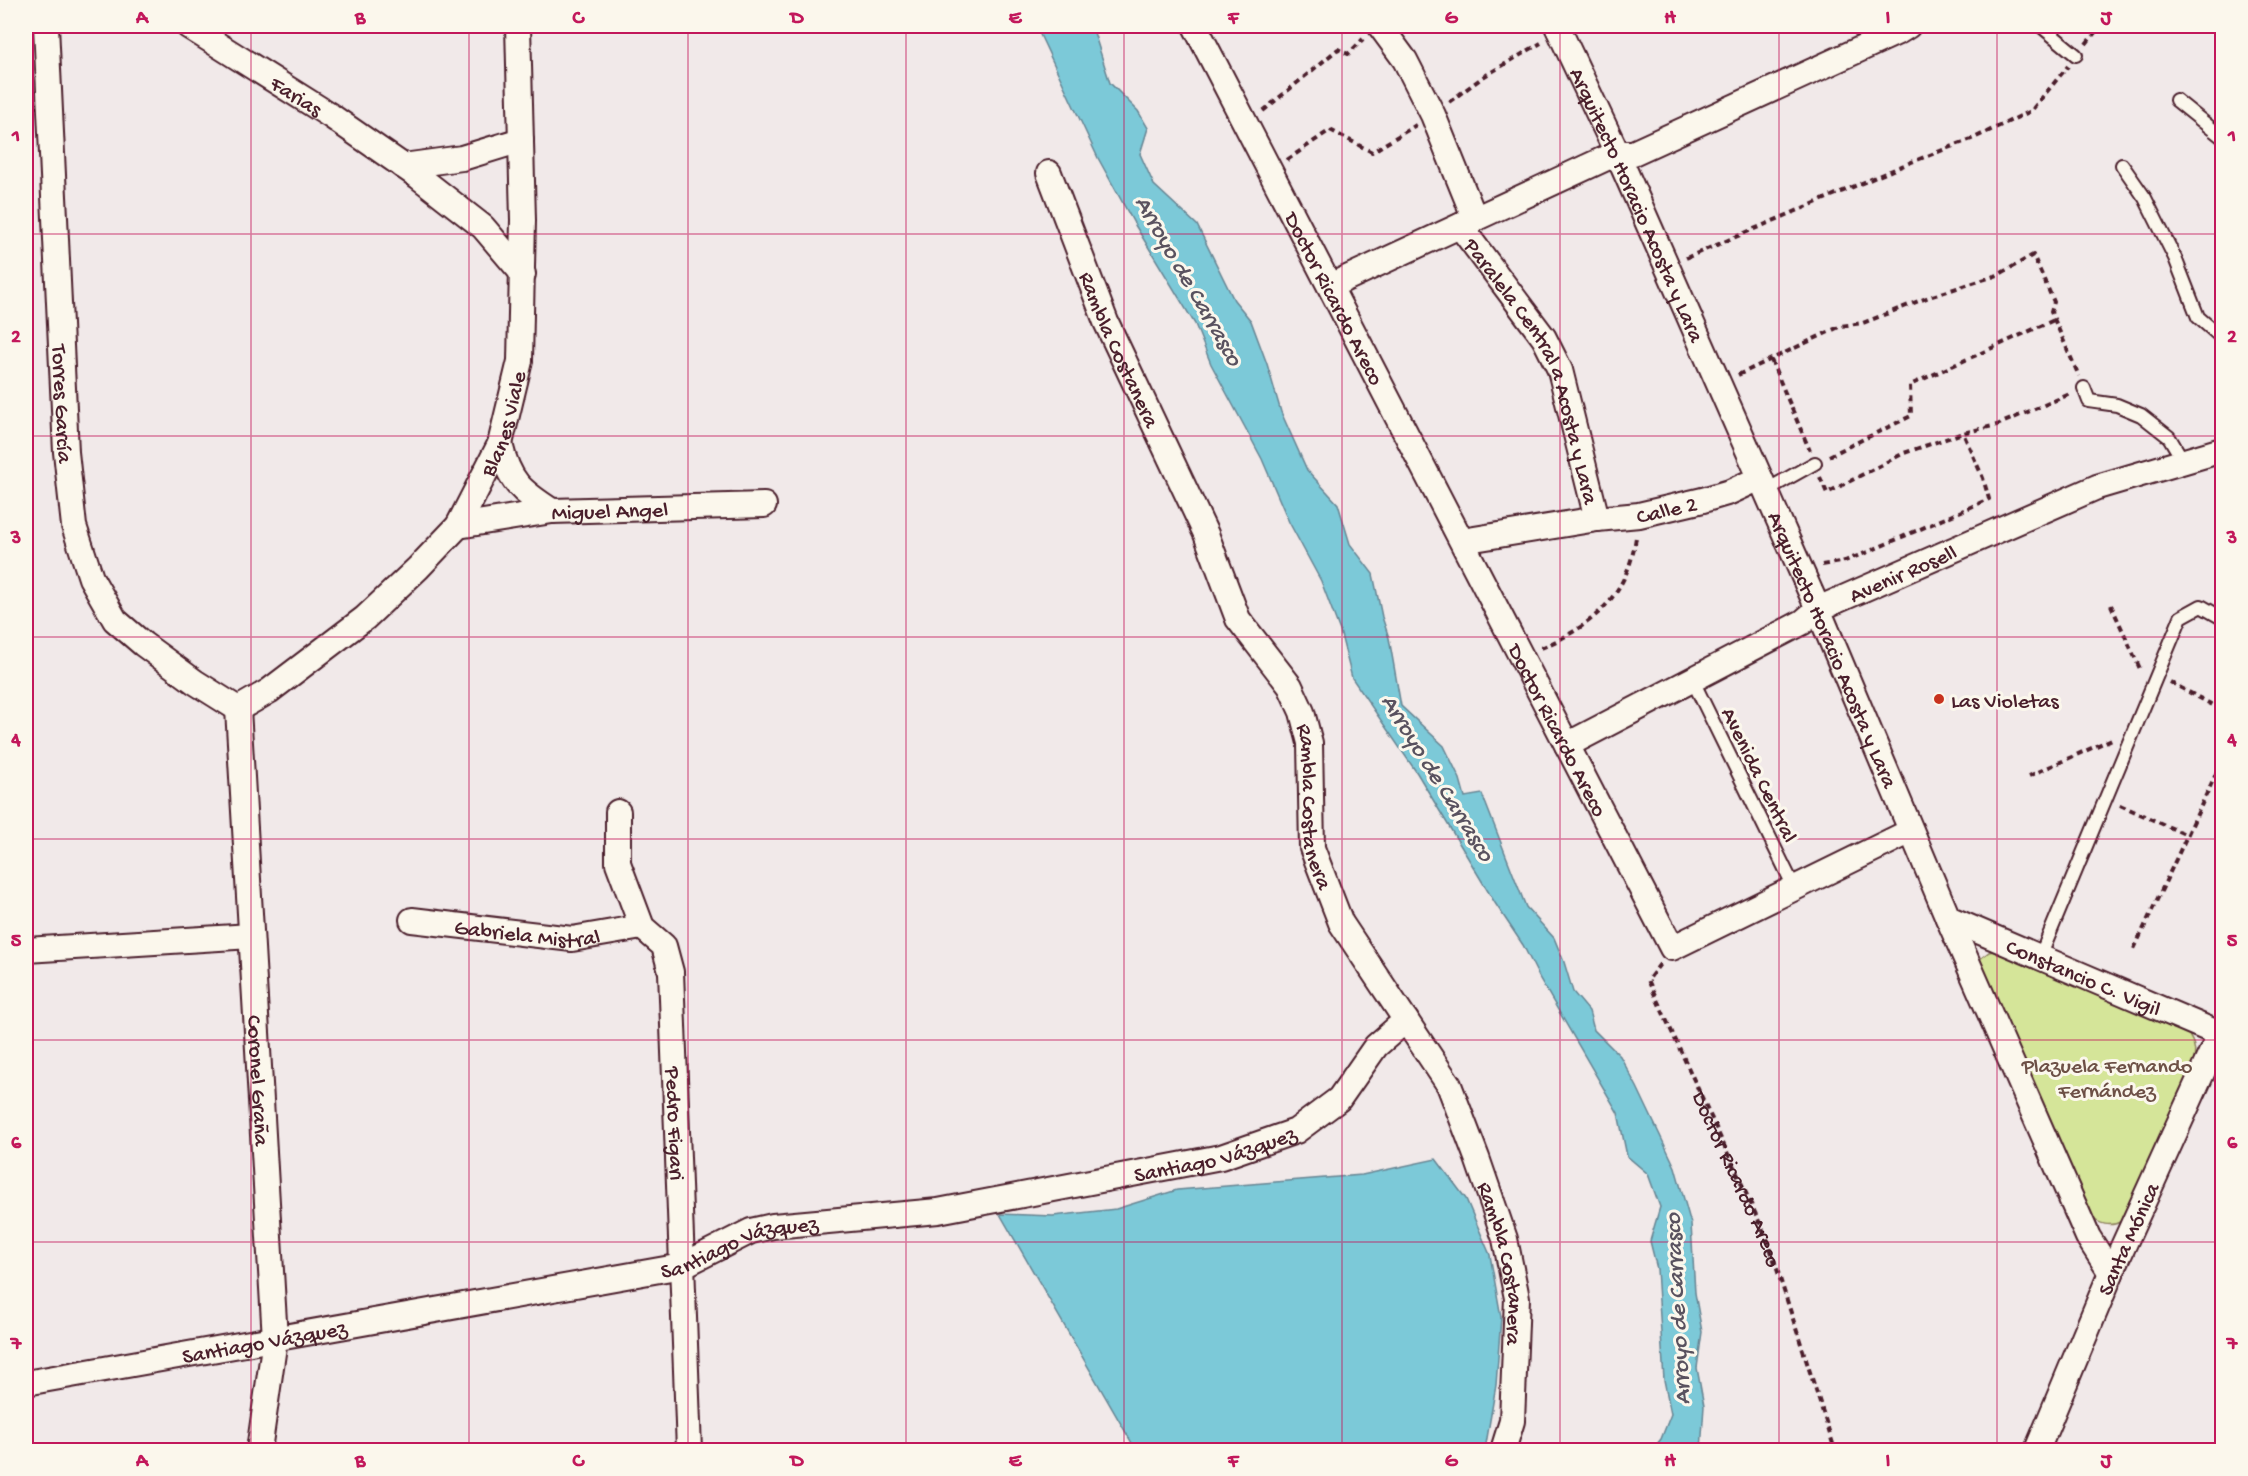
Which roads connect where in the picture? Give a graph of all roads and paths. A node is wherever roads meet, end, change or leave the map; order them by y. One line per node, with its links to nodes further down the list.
1 (46, 26): 48 (street, Torres García)
2 (189, 26): 17 (street, Farias)
3 (518, 26): 14 (street, Blanes Viale)
4 (1196, 26): 12 (street, Doctor Ricardo Areco)
5 (1557, 26): 15 (street, Arquitecto Horacio Acosta y Lara)
6 (1908, 26): 15 (street)
7 (2041, 26): 10 (lane)
8 (2100, 26): 10 (path)
9 (1375, 29): 12 (path); 19 (street, Paralela Central a Acosta y Lara)
10 (2076, 56): 20 (path)
11 (2176, 100): 13 (lane)
12 (1247, 125): 22 (street, Doctor Ricardo Areco)
13 (2223, 137)
14 (521, 140): 17 (street); 21 (street, Blanes Viale)
15 (1617, 153): 19 (street); 20 (street, Arquitecto Horacio Acosta y Lara)
16 (2122, 165): 24 (lane)
17 (403, 166): 21 (street, Farias)
18 (1048, 173): 67 (street, Rambla Costanera)
19 (1468, 222): 22 (street); 37 (street, Paralela Central a Acosta y Lara)
20 (1667, 266): 26 (street, Arquitecto Horacio Acosta y Lara)
21 (523, 274): 29 (street, Blanes Viale)
22 (1330, 286): 39 (street, Doctor Ricardo Areco)
23 (2054, 320): 25 (path); 27 (path); 32 (path)
24 (2223, 338)
25 (1772, 360): 26 (path); 32 (path)
26 (1719, 384): 33 (street, Arquitecto Horacio Acosta y Lara)
27 (2084, 388): 28 (path); 31 (lane)
28 (1963, 433): 32 (path); 40 (path)
29 (500, 444): 35 (street); 38 (street, Blanes Viale)
30 (2223, 450): 31 (street, Avenir Rosell)
31 (2184, 462): 42 (street, Avenir Rosell)
32 (1815, 463): 33 (lane)
33 (1763, 484): 36 (street, Calle 2); 40 (street, Arquitecto Horacio Acosta y Lara)
34 (764, 505): 35 (street, Miguel Angel)
35 (552, 510): 38 (street, Miguel Angel)
36 (1639, 515): 37 (street, Calle 2); 44 (path)
37 (1597, 519): 39 (street, Calle 2)
38 (458, 526): 48 (street, Blanes Viale)
39 (1462, 541): 44 (street, Doctor Ricardo Areco)
40 (1802, 574): 42 (street, Arquitecto Horacio Acosta y Lara)
41 (2110, 605): 47 (path)
42 (1818, 609): 46 (street, Avenir Rosell); 56 (street, Arquitecto Horacio Acosta y Lara)
43 (2223, 618): 45 (lane)
44 (1521, 657): 51 (street, Doctor Ricardo Areco)
45 (2157, 675): 47 (lane); 49 (path)
46 (1692, 679): 51 (street, Avenir Rosell); 58 (lane, Avenida Central)
47 (2151, 690): 50 (lane)
48 (238, 709): 62 (street, Coronel Graña)
49 (2223, 710)
50 (2135, 729): 53 (path); 54 (lane)
51 (1567, 745): 63 (street, Doctor Ricardo Areco)
52 (2223, 761): 57 (path)
53 (2029, 776)
54 (2106, 799): 57 (path); 66 (lane)
55 (618, 812): 61 (street, Pedro Figari)
56 (1911, 831): 58 (street); 59 (street, Arquitecto Horacio Acosta y Lara)
57 (2187, 835): 64 (path)
58 (1794, 887): 63 (street)
59 (1948, 918): 66 (street, Constancio C. Vigil); 70 (street, Arquitecto Horacio Acosta y Lara)
60 (412, 920): 61 (street, Gabriela Mistral)
61 (642, 927): 69 (street, Pedro Figari)
62 (251, 936): 65 (street); 71 (street, Coronel Graña)
63 (1672, 948): 76 (path, Doctor Ricardo Areco)
64 (2134, 949)
65 (26, 950)
66 (2040, 957): 68 (street, Constancio C. Vigil)
67 (1406, 1020): 69 (street, Santiago Vázquez); 75 (street, Rambla Costanera)
68 (2222, 1033): 70 (street, Santa Mónica)
69 (682, 1266): 71 (street, Santiago Vázquez); 74 (street, Pedro Figari)
70 (2111, 1273): 77 (street, Santa Mónica)
71 (274, 1339): 72 (street, Santiago Vázquez); 73 (street, Coronel Graña)
72 (26, 1383)
73 (259, 1450)
74 (689, 1450)
75 (1503, 1450)
76 (1835, 1450)
77 (2037, 1450)

